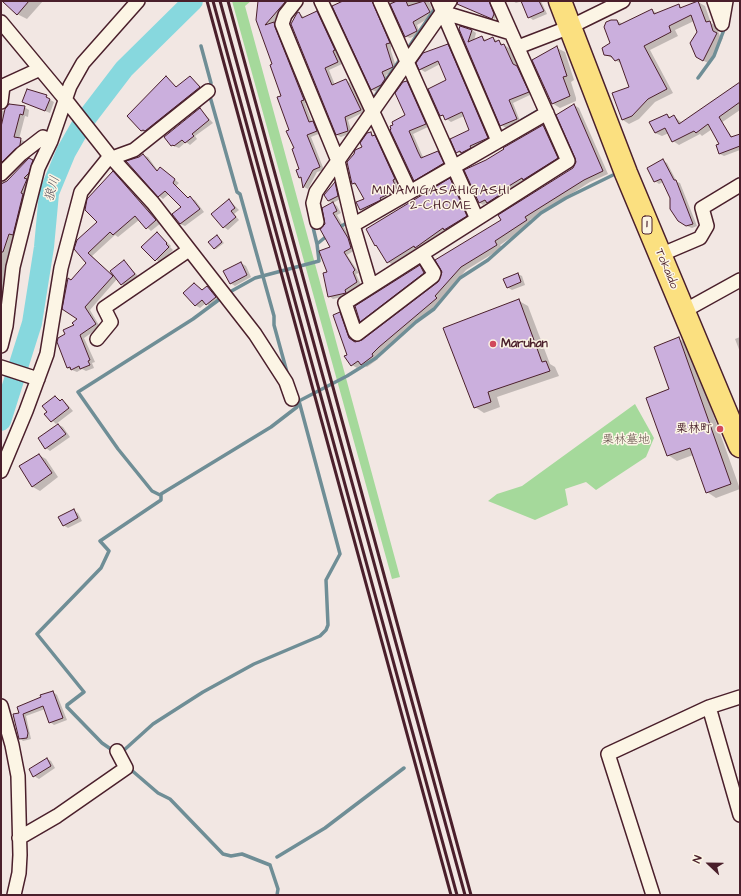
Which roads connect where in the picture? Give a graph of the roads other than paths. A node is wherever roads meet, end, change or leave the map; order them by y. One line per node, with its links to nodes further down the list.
1 (138, 1): 19 (street)
2 (296, 1): 26 (street)
3 (321, 1): 21 (street)
4 (380, 1): 15 (street)
5 (497, 1): 13 (street)
6 (560, 1): 12 (highway, Tokaido / 1)
7 (623, 1): 12 (street)
8 (714, 1): 9 (street)
9 (726, 1)
10 (443, 5): 13 (street); 15 (street); 24 (street)
11 (1, 22): 16 (street)
12 (570, 27): 14 (street); 36 (highway, Tokaido / 1)
13 (512, 34): 14 (street)
14 (518, 47): 22 (street)
15 (408, 62): 21 (street); 27 (street)
16 (40, 69): 17 (street); 19 (street)
17 (2, 85): 20 (street)
18 (208, 91): 25 (street)
19 (65, 99): 23 (street); 25 (street)
20 (1, 102)
21 (372, 112): 26 (street); 30 (street)
22 (547, 113): 24 (street); 31 (street)
23 (51, 141): 28 (street); 40 (street)
24 (498, 141): 27 (street)
25 (111, 157): 34 (street); 44 (street)
26 (338, 161): 32 (street); 33 (street)
27 (454, 166): 30 (street); 31 (street)
28 (1, 174)
29 (740, 185): 36 (street)
30 (410, 192): 33 (street)
31 (478, 219): 35 (street)
32 (317, 222)
33 (353, 225): 38 (street)
34 (189, 250): 41 (street); 45 (street)
35 (422, 254): 38 (street); 38 (street)
36 (660, 255): 39 (highway, Tokaido / 1)
37 (740, 280): 39 (street)
38 (371, 286)
39 (684, 311): 46 (highway, Tokaido / 1)
40 (3, 324): 42 (street)
41 (97, 339)
42 (1, 346)
43 (1, 367): 44 (street)
44 (37, 378): 47 (street)
45 (292, 399)
46 (740, 446)
47 (1, 471)
48 (740, 696): 49 (street)
49 (708, 707): 52 (street); 55 (street)
50 (2, 713): 53 (street)
51 (118, 751): 53 (street)
52 (740, 815)
53 (19, 838): 54 (street)
54 (14, 895)
55 (653, 895)

